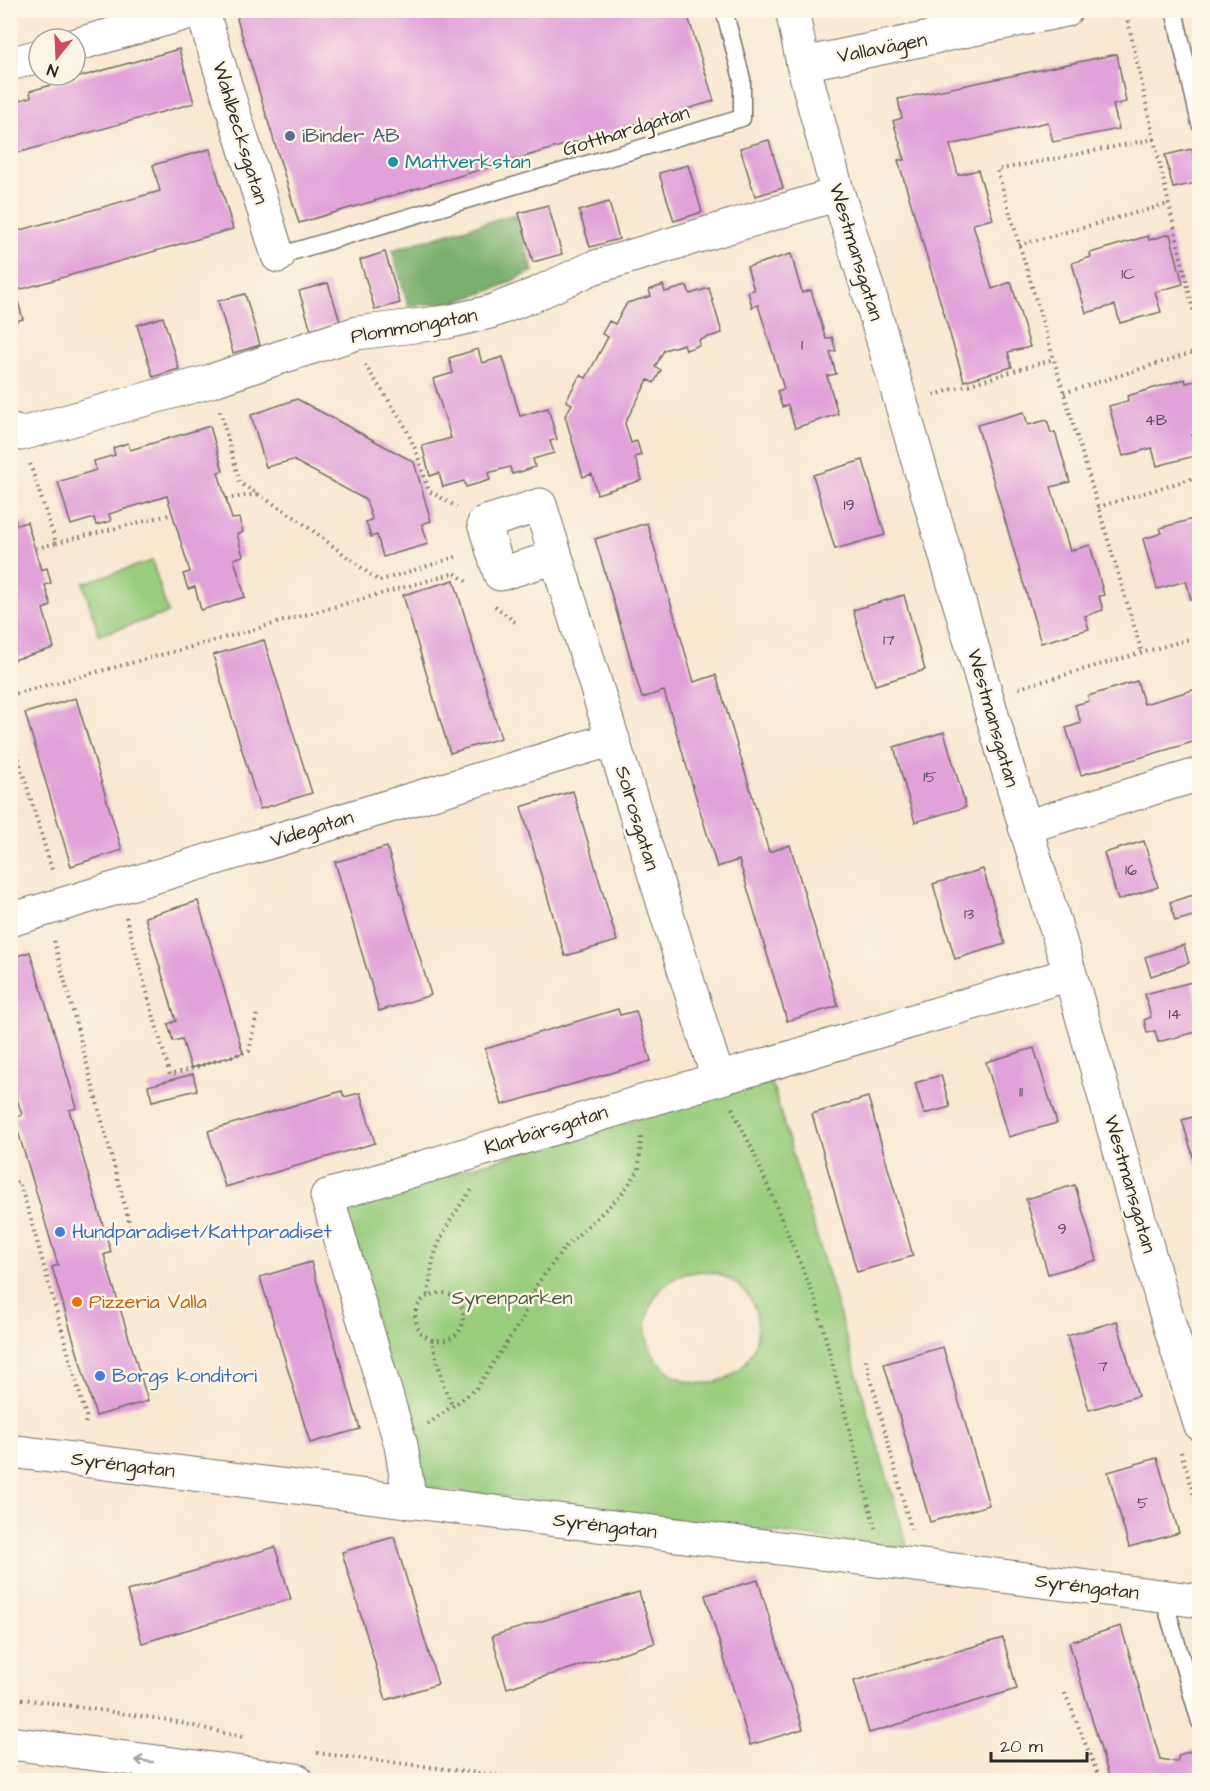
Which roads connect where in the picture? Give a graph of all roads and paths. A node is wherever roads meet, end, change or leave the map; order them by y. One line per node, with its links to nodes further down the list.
1 (200, 10): 7 (street); 16 (street, Wahlbecksgatan)
2 (724, 10): 16 (lane, Gotthardgatan)
3 (792, 10): 10 (street, Westmansgatan)
4 (1066, 10): 10 (street, Vallavägen)
5 (1174, 10): 11 (lane)
6 (1128, 21): 12 (path)
7 (87, 42)
8 (27, 59): 9 (street)
9 (10, 64)
10 (803, 64): 13 (street, Westmansgatan)
11 (1200, 124)
12 (1154, 139): 14 (path); 15 (path)
13 (838, 194): 17 (street, Plommongatan); 44 (street, Westmansgatan)
14 (1168, 204): 15 (path); 18 (path)
15 (1019, 245): 20 (path)
16 (278, 256)
17 (349, 336): 21 (street, Plommongatan); 30 (path)
18 (1200, 340)
19 (1200, 350): 22 (path)
20 (1053, 359): 22 (path); 23 (path)
21 (211, 381): 24 (street, Plommongatan); 26 (path)
22 (1064, 393): 28 (path)
23 (932, 396)
24 (16, 432): 31 (path)
25 (1200, 476): 28 (path)
26 (257, 494): 27 (path); 30 (path)
27 (226, 500)
28 (1098, 507): 38 (path)
29 (173, 514): 31 (path)
30 (488, 534): 33 (street); 33 (street, Solrosgatan)
31 (56, 543): 32 (path)
32 (34, 549)
33 (556, 557): 42 (street, Solrosgatan)
34 (472, 587): 40 (path)
35 (489, 601): 36 (path)
36 (514, 622)
37 (1200, 636): 38 (path)
38 (1142, 653): 39 (path)
39 (1018, 688)
40 (10, 695)
41 (10, 730): 46 (path)
42 (613, 739): 45 (street, Videgatan); 50 (street, Solrosgatan)
43 (1200, 774): 44 (street)
44 (1025, 827): 48 (street, Westmansgatan)
45 (118, 888): 46 (street, Videgatan); 49 (path)
46 (54, 907): 47 (street, Videgatan); 54 (path)
47 (10, 920)
48 (1070, 974): 50 (street, Klarbärsgatan); 60 (street, Westmansgatan)
49 (257, 1013)
50 (718, 1079): 51 (street, Klarbärsgatan); 64 (path)
51 (640, 1102): 52 (street, Klarbärsgatan); 58 (path)
52 (485, 1149): 55 (path); 61 (street, Klarbärsgatan)
53 (10, 1183): 59 (path)
54 (132, 1233)
55 (428, 1295): 56 (path); 56 (path)
56 (432, 1340): 58 (path)
57 (866, 1360): 65 (path)
58 (452, 1405): 61 (path)
59 (86, 1416)
60 (1200, 1424)
61 (401, 1445): 63 (street, Klarbärsgatan)
62 (10, 1451): 63 (street, Syréngatan)
63 (410, 1502): 64 (street, Syréngatan)
64 (884, 1561): 65 (street, Syréngatan)
65 (921, 1566): 66 (street, Syréngatan)
66 (1163, 1596): 67 (street, Syréngatan); 69 (lane)
67 (1200, 1601)
68 (1065, 1693): 72 (path)
69 (1200, 1722)
70 (10, 1743): 71 (street, one-way to 70)
71 (296, 1780)
72 (1100, 1780)

